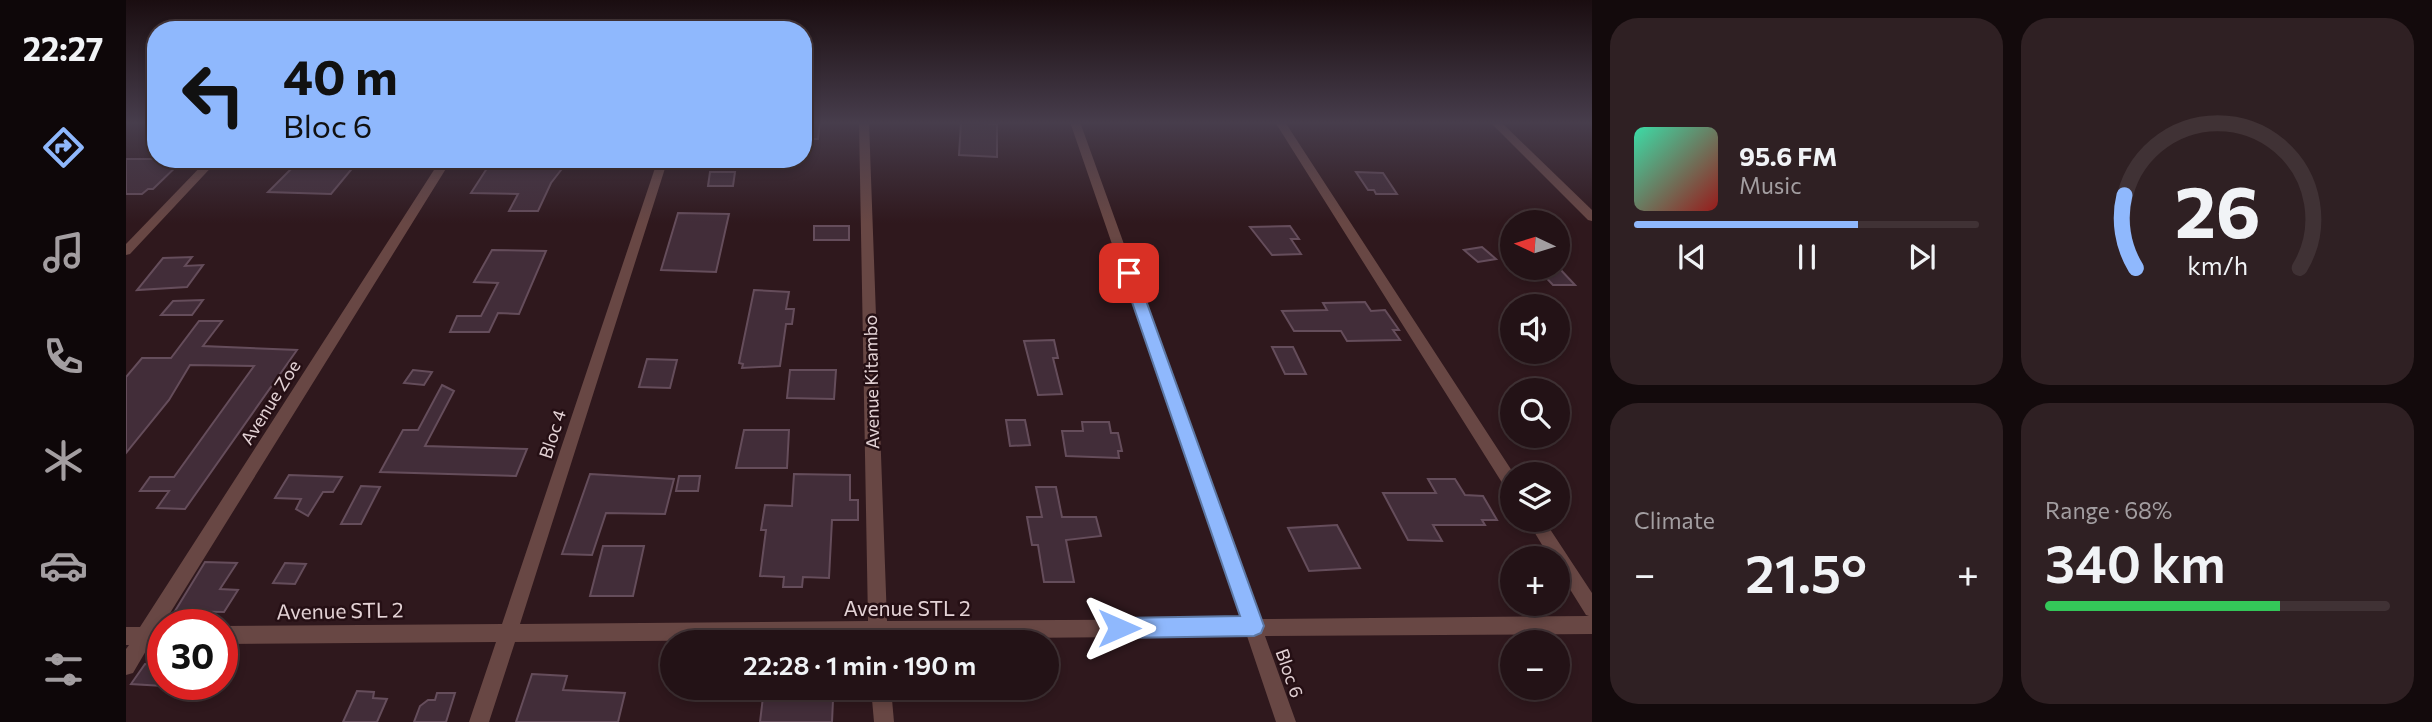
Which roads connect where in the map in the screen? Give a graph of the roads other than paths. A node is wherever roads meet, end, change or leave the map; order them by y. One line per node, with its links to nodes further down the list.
1 (865, 156): 16 (street, Avenue Kitambo)
2 (1087, 156): 15 (street, Bloc 6)
3 (1302, 156): 10 (street)
4 (1529, 156): 8 (street)
5 (205, 168): 9 (street)
6 (441, 168): 12 (street, Avenue Zoe)
7 (660, 168): 17 (street, Bloc 4)
8 (1592, 217)
9 (126, 251)
10 (1500, 465)
11 (1543, 532): 13 (street)
12 (170, 609)
13 (1592, 609)
14 (1592, 625): 15 (street, Avenue STL 2)
15 (1254, 626): 18 (street, Avenue STL 2); 28 (street, Bloc 6)
16 (878, 630)
17 (507, 631): 19 (street, Avenue STL 2); 21 (street, Avenue STL 2); 26 (street, Bloc 4)
18 (1059, 631)
19 (660, 633)
20 (147, 635): 22 (street)
21 (238, 635)
22 (126, 636)
23 (147, 643): 24 (street, Avenue Zoe)
24 (126, 666)
25 (882, 700): 27 (street)
26 (479, 722)
27 (884, 722)
28 (1286, 722)

